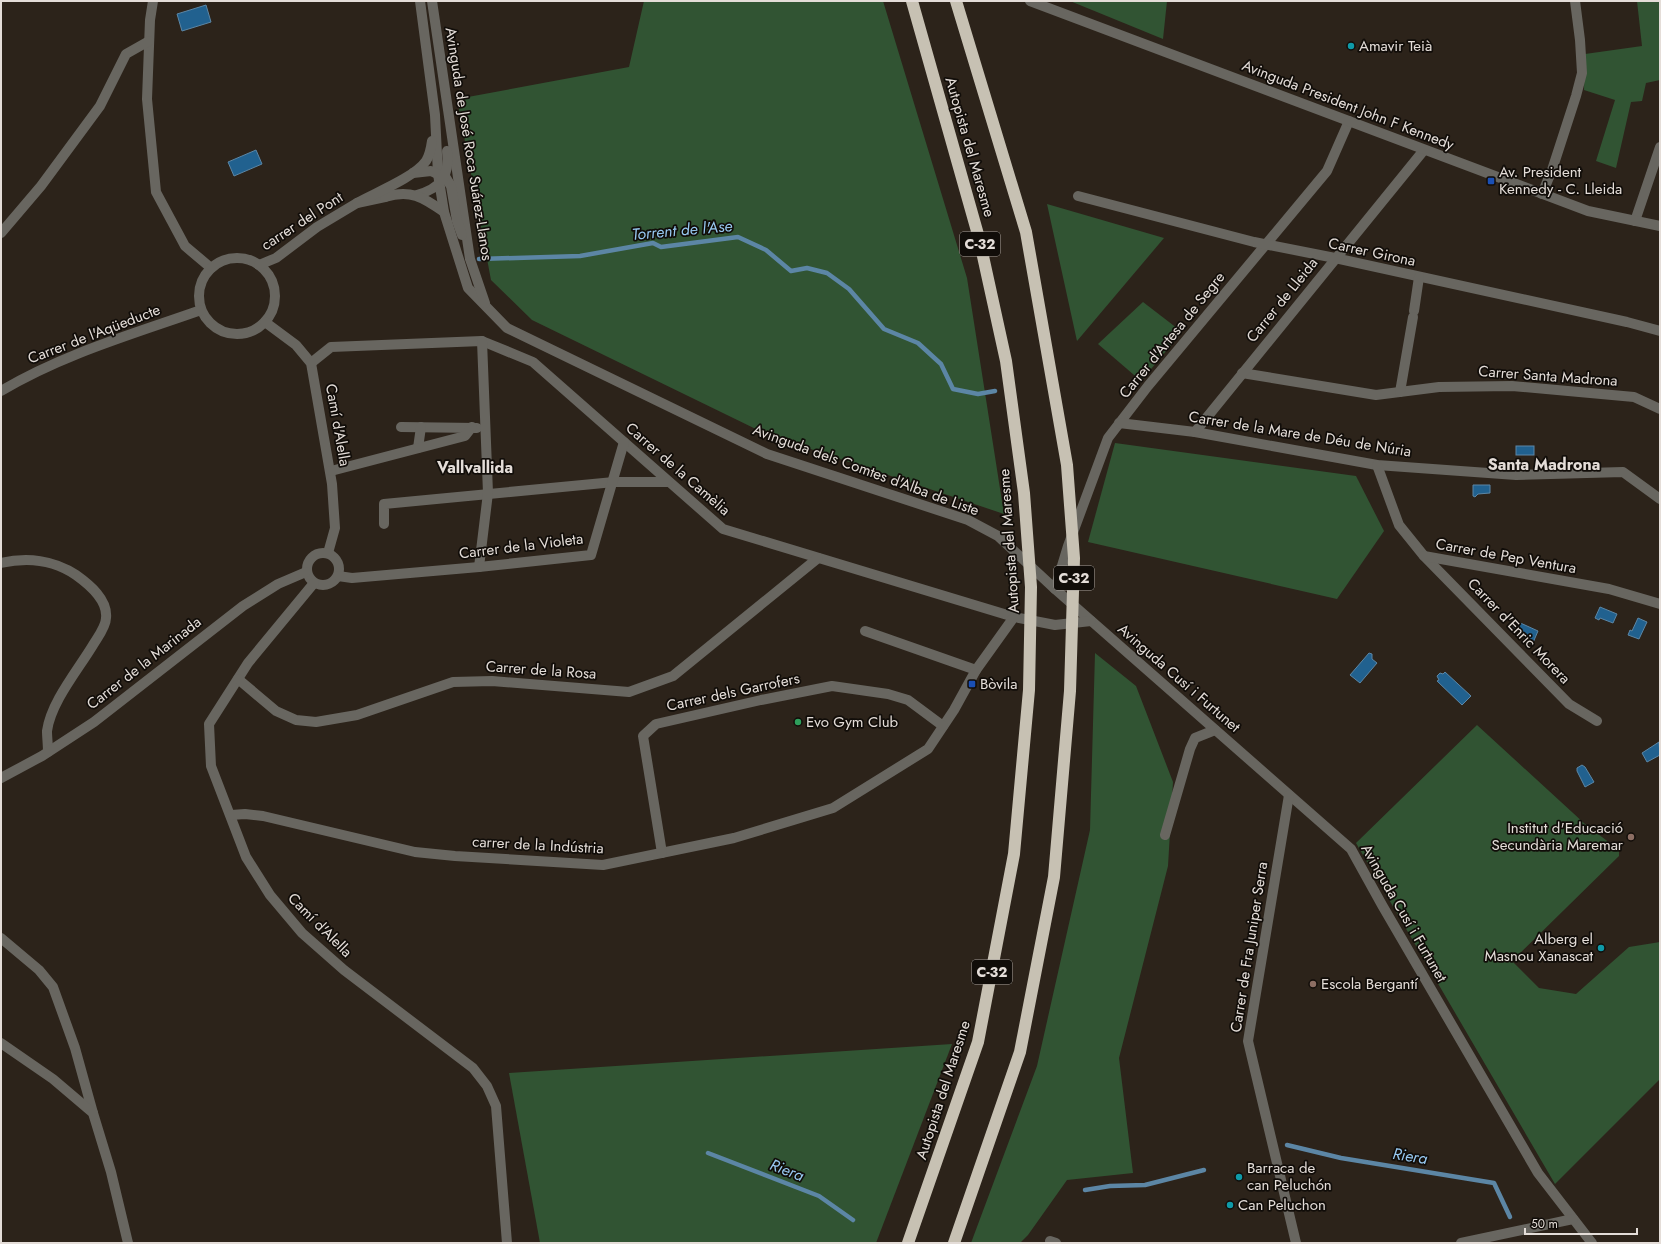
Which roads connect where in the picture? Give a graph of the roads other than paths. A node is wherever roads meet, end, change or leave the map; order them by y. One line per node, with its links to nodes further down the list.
1 (153, 1): 8 (street)
2 (420, 1): 10 (street, Avinguda de José Roca Suárez-Llanos)
3 (432, 1): 9 (street, Avinguda de José Roca Suárez-Llanos)
4 (912, 1): 85 (highway, Autopista del Maresme / C-32)
5 (956, 1): 86 (highway, Autopista del Maresme / C-32)
6 (1030, 1): 11 (street, Avinguda President John F Kennedy)
7 (1575, 1): 16 (street)
8 (149, 42): 23 (street); 28 (street)
9 (442, 70): 15 (street); 26 (street, Avinguda de José Roca Suárez-Llanos)
10 (435, 115): 14 (street); 15 (street, Avinguda de José Roca Suárez-Llanos)
11 (1349, 121): 13 (street, Avinguda President John F Kennedy); 24 (street, Carrer d'Artesa de Segre)
12 (1660, 147): 21 (street)
13 (1424, 150): 16 (street, Avinguda President John F Kennedy); 25 (street, Carrer de Lleida)
14 (413, 173): 15 (street); 19 (street)
15 (441, 178): 17 (street); 20 (street, Avinguda de José Roca Suárez-Llanos); 26 (street)
16 (1542, 194): 21 (street, Avinguda President John F Kennedy)
17 (418, 195): 19 (street, carrer del Pont); 20 (street)
18 (1078, 196): 24 (street, Carrer Girona)
19 (358, 203): 27 (street, carrer del Pont)
20 (444, 212): 30 (street, Avinguda de José Roca Suárez-Llanos)
21 (1635, 221): 22 (street, Avinguda President John F Kennedy)
22 (1660, 226)
23 (1, 233)
24 (1266, 245): 25 (street, Carrer Girona); 40 (street, Carrer d'Artesa de Segre)
25 (1336, 258): 29 (street, Carrer Girona); 36 (street, Carrer de Lleida)
26 (470, 259): 30 (street, Avinguda de José Roca Suárez-Llanos)
27 (259, 265): 28 (street); 32 (street)
28 (211, 268): 31 (street)
29 (1419, 277): 33 (street, Carrer Girona); 38 (street)
30 (486, 307): 63 (street, Avinguda dels Comtes d'Alba de Liste)
31 (201, 310): 32 (street); 37 (street, Carrer de l'Aqüeducte)
32 (265, 322): 35 (street, Camí d'Alella)
33 (1660, 331)
34 (482, 341): 35 (street); 44 (street); 46 (street, Carrer de la Camèlia)
35 (311, 363): 49 (street, Camí d'Alella)
36 (1242, 373): 38 (street, Carrer Santa Madrona); 45 (street, Carrer de Lleida)
37 (1, 391)
38 (1400, 392): 39 (street, Carrer Santa Madrona)
39 (1660, 409)
40 (1119, 423): 45 (street, Carrer de la Mare de Déu de Núria); 63 (street, Carrer d'Artesa de Segre)
41 (401, 427): 42 (street)
42 (421, 427): 43 (street); 47 (street)
43 (472, 427): 44 (street); 47 (street)
44 (485, 428): 52 (street)
45 (1195, 432): 48 (street, Carrer de la Mare de Déu de Núria)
46 (624, 442): 50 (street, Carrer de la Violeta); 51 (street, Carrer de la Camèlia)
47 (418, 448): 49 (street)
48 (1377, 465): 53 (street, Carrer de la Mare de Déu de Núria); 56 (street, Carrer de Pep Ventura)
49 (331, 471): 55 (street, Camí d'Alella)
50 (614, 482): 51 (street); 52 (street); 59 (street, Carrer de la Violeta)
51 (668, 482): 57 (street, Carrer de la Camèlia)
52 (488, 493): 54 (street); 59 (street)
53 (1660, 499)
54 (384, 524)
55 (328, 553): 60 (street); 61 (street)
56 (1424, 556): 64 (street, Carrer de Pep Ventura); 70 (street, Carrer d'Enric Morera)
57 (818, 558): 65 (street, Carrer de la Camèlia); 69 (street, Carrer de la Rosa)
58 (1, 562): 73 (street)
59 (479, 567): 61 (street, Carrer de la Violeta)
60 (306, 572): 62 (street); 73 (street, Carrer de la Marinada)
61 (338, 576): 62 (street)
62 (314, 583): 69 (street, Camí d'Alella)
63 (1055, 589): 66 (street, Avinguda Cusí i Furtunet)
64 (1660, 604)
65 (1014, 617): 66 (street, Carrer de la Camèlia); 68 (street, carrer de la Indústria)
66 (1091, 621): 72 (street, Avinguda Cusí i Furtunet)
67 (865, 631): 68 (street)
68 (976, 670): 71 (street, carrer de la Indústria)
69 (238, 678): 76 (street, Camí d'Alella)
70 (1597, 721)
71 (943, 726): 78 (street, carrer de la Indústria); 78 (street, Carrer dels Garrofers)
72 (1215, 730): 75 (street, Avinguda Cusí i Furtunet); 77 (street)
73 (48, 752): 74 (street, Carrer de la Marinada)
74 (1, 778)
75 (1289, 795): 82 (street, Avinguda Cusí i Furtunet); 87 (street, Carrer de Fra Juniper Serra)
76 (231, 815): 78 (street, carrer de la Indústria); 84 (street, Camí d'Alella)
77 (1165, 835)
78 (662, 853)
79 (1, 938): 81 (street)
80 (1, 1043): 81 (street)
81 (93, 1113): 83 (street)
82 (1573, 1219): 88 (street); 89 (street, Avinguda Cusí i Furtunet)
83 (128, 1243)
84 (507, 1243)
85 (908, 1243)
86 (954, 1243)
87 (1296, 1243)
88 (1460, 1243)
89 (1592, 1243)

